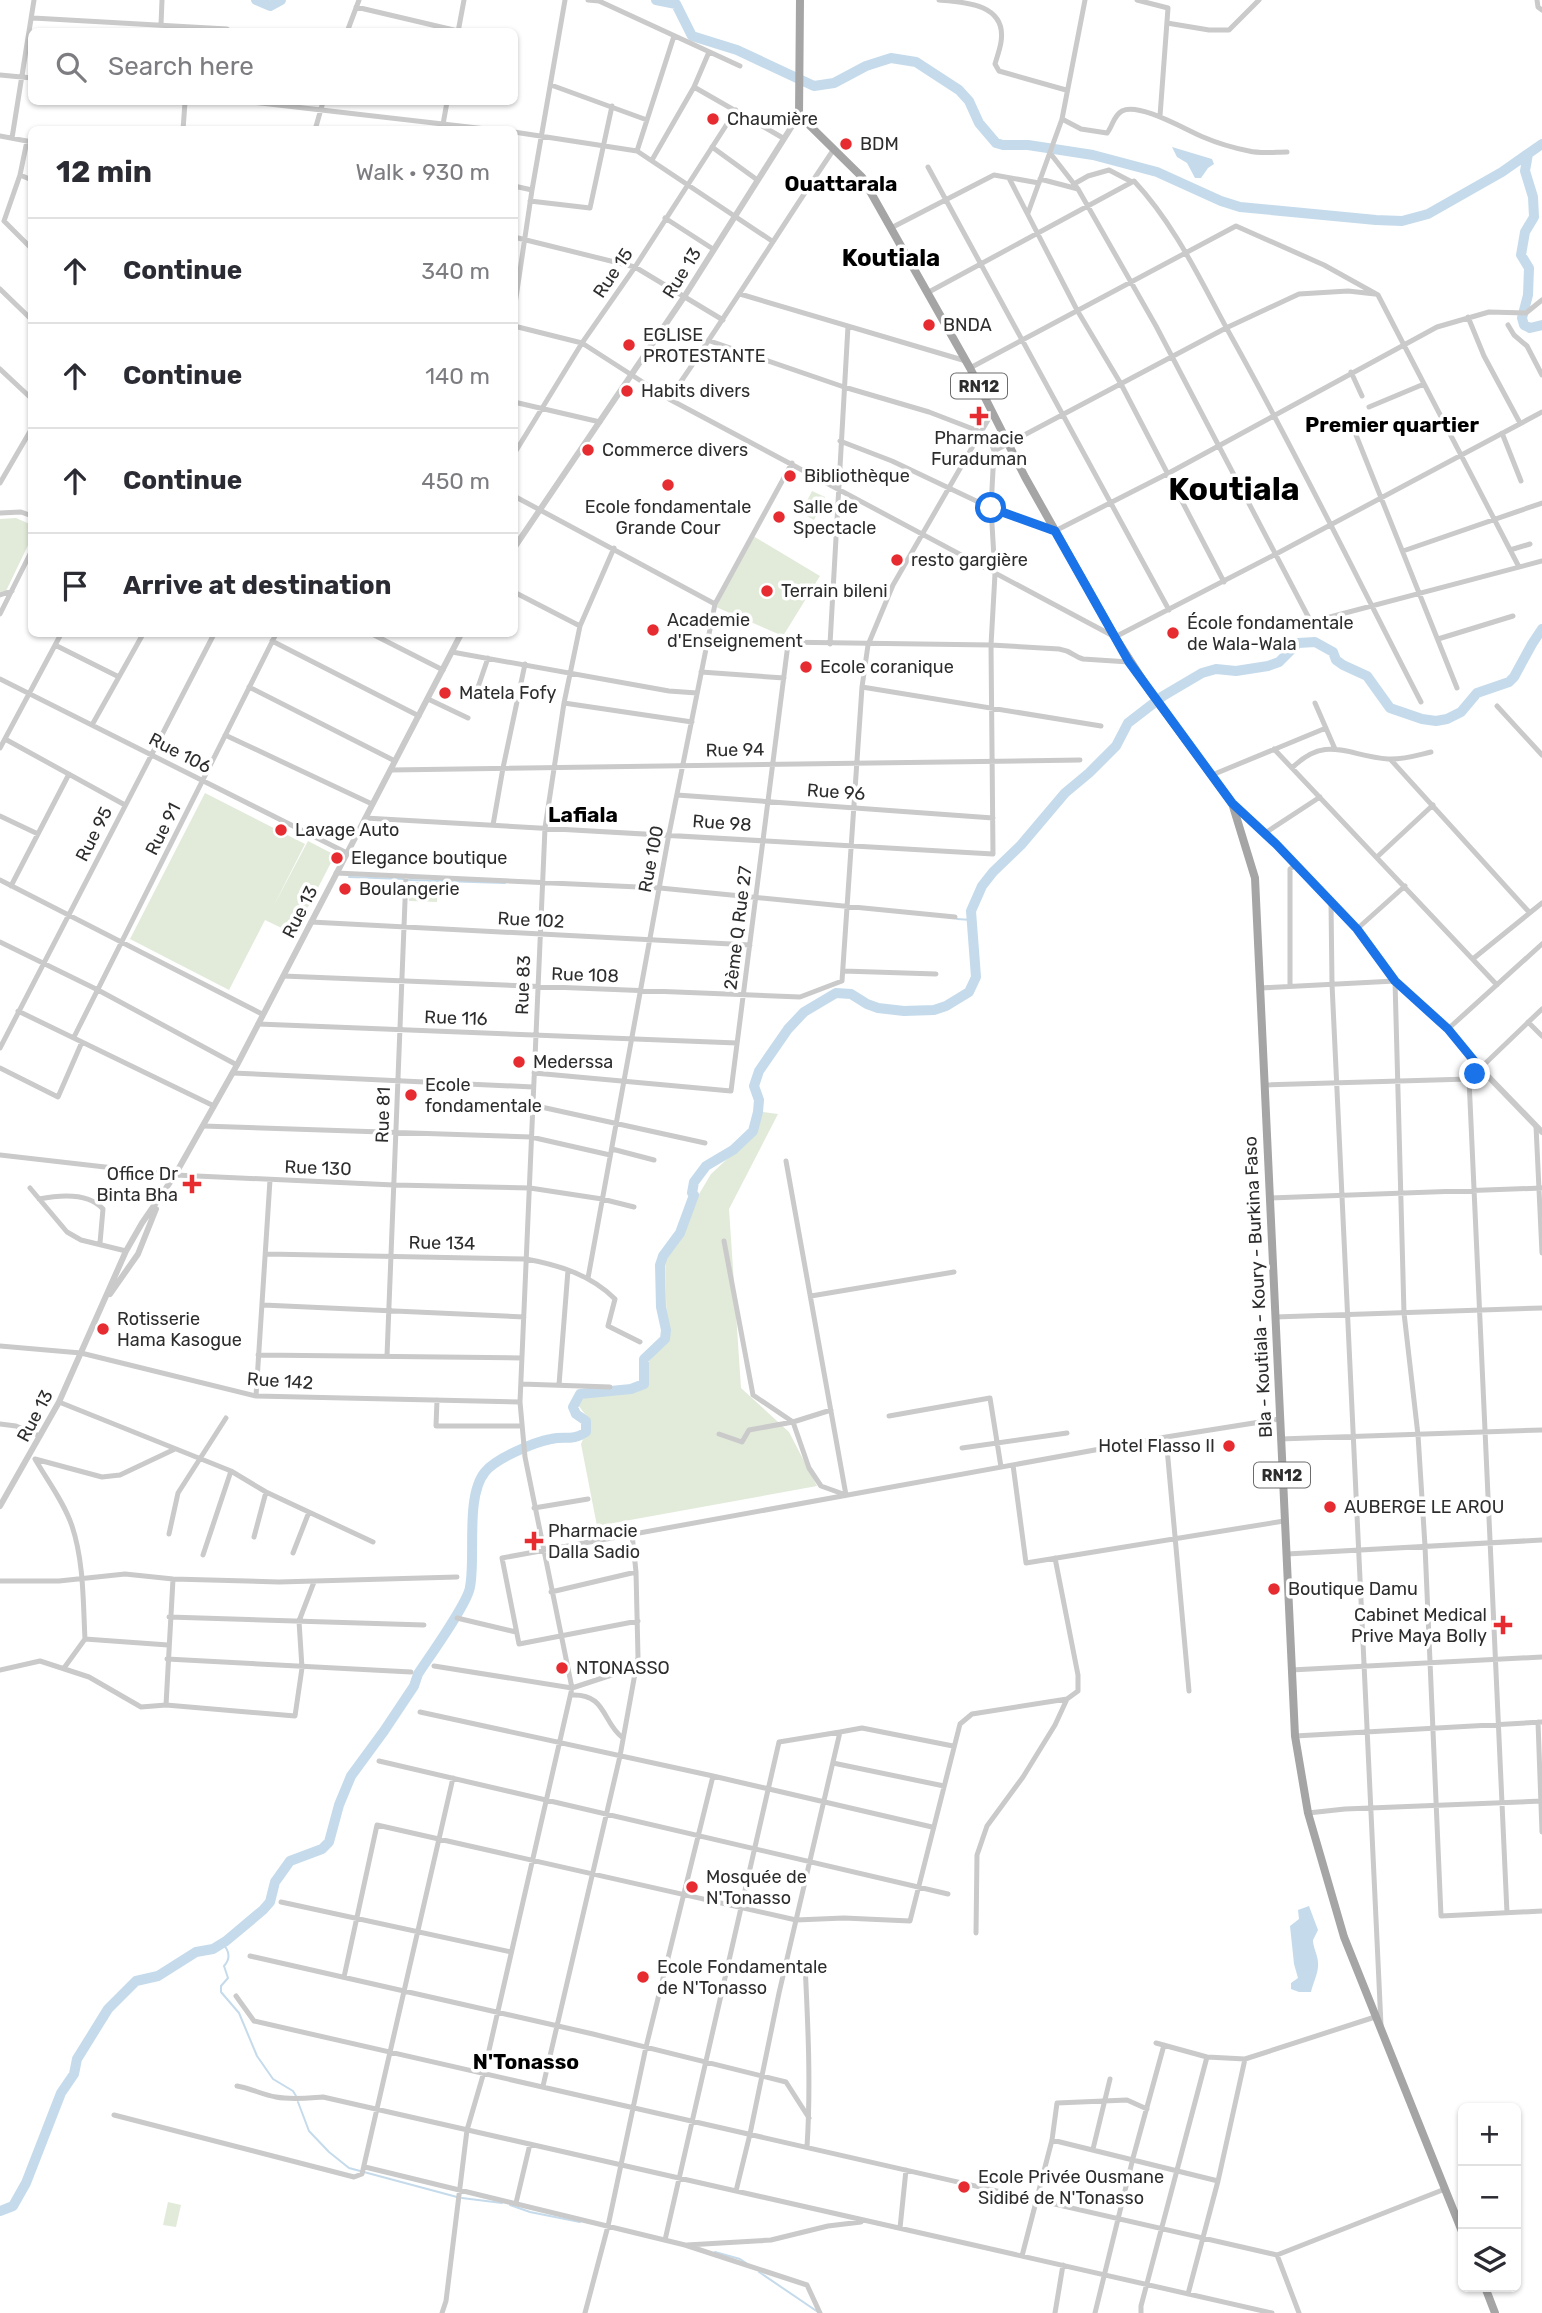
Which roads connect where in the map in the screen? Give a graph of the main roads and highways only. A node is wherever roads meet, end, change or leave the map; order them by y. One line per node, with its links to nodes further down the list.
1 (800, 0): 2 (main road, Bla - Koutiala - Koury - Burkina Faso / RN12)
2 (1461, 2229)
3 (1487, 2292): 4 (main road)
4 (1495, 2313)

